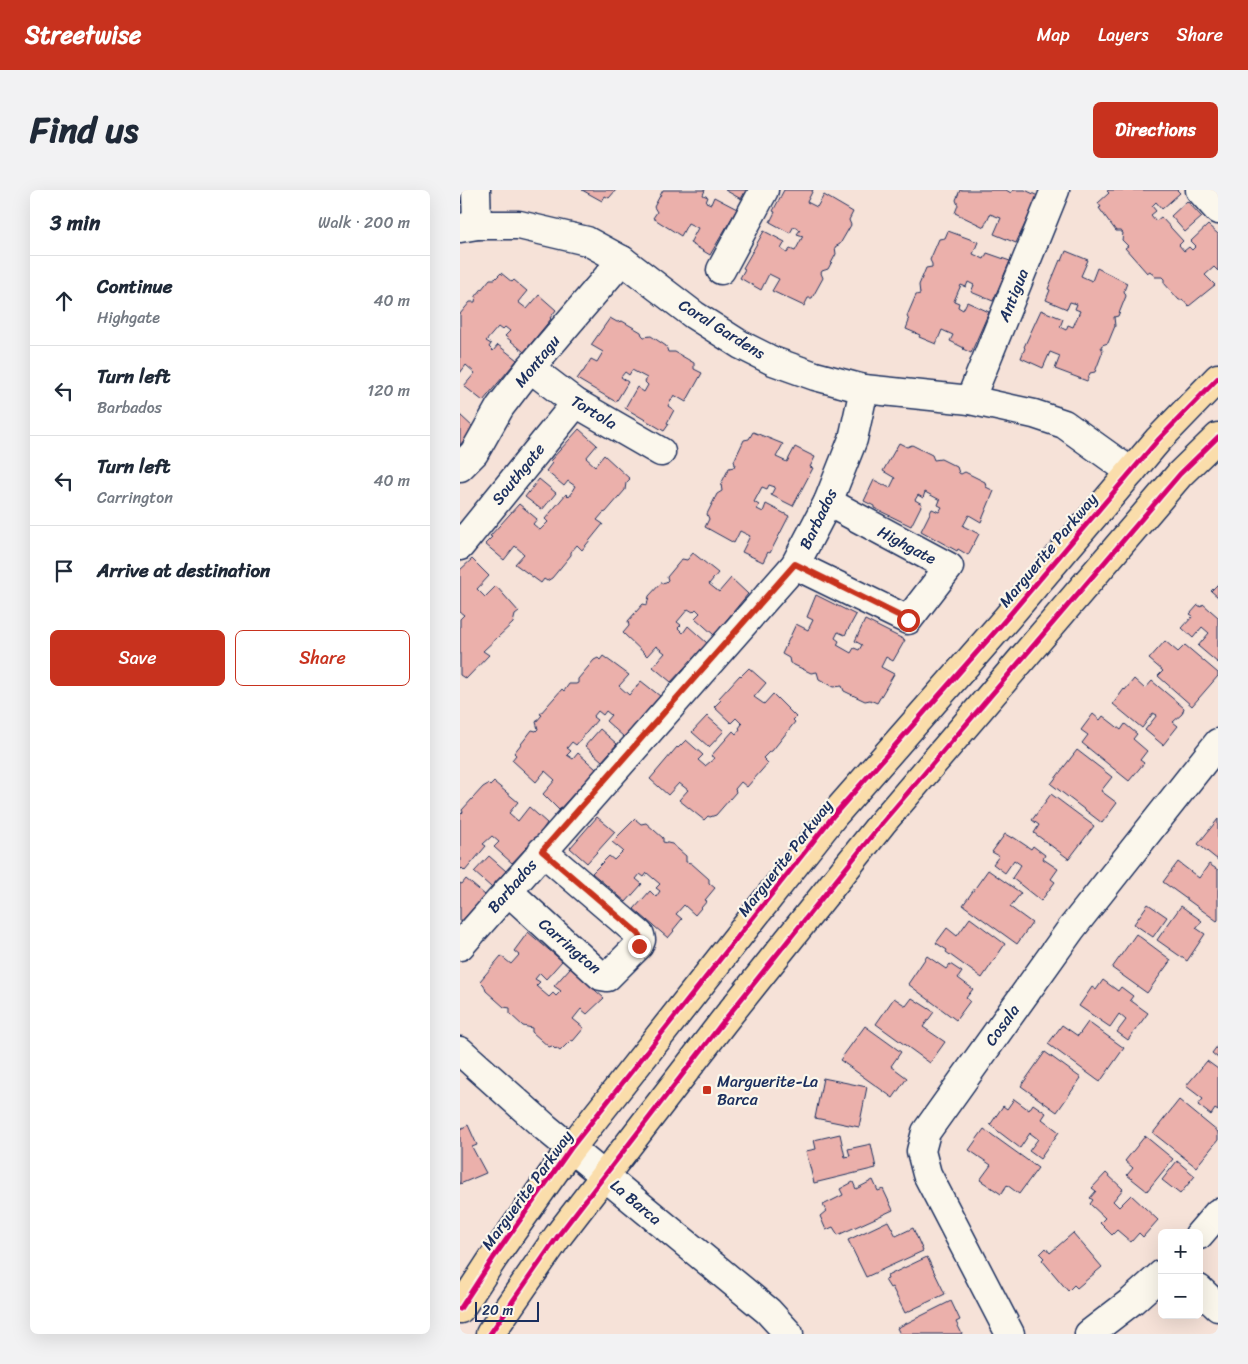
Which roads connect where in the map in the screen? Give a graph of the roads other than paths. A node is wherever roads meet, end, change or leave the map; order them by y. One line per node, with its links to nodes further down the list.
1 (476, 190): 6 (street)
2 (764, 190): 8 (street)
3 (1055, 190): 12 (street, Antigua)
4 (1200, 190): 5 (street)
5 (1218, 210)
6 (468, 226): 7 (street, Coral Gardens)
7 (622, 260): 9 (street, Montagu); 11 (street, Coral Gardens)
8 (721, 270)
9 (530, 368): 13 (street, Tortola); 16 (street, Montagu)
10 (1218, 378): 17 (main road, Marguerite Parkway)
11 (864, 388): 12 (street, Coral Gardens); 18 (street, Barbados)
12 (970, 400): 17 (street, Coral Gardens)
13 (576, 402): 15 (street, Tortola); 19 (street, Southgate)
14 (1218, 437): 27 (main road)
15 (661, 452)
16 (460, 467)
17 (1130, 472): 26 (main road, Marguerite Parkway)
18 (828, 502): 20 (street, Barbados); 20 (street, Highgate)
19 (463, 536)
20 (795, 564): 22 (street, Barbados)
21 (1218, 743): 36 (street, Cosala)
22 (542, 851): 23 (street, Barbados); 23 (street, Carrington)
23 (508, 891): 24 (street, Barbados)
24 (460, 946)
25 (460, 1052): 26 (street, La Barca)
26 (571, 1148): 27 (street, La Barca); 33 (main road, Marguerite Parkway)
27 (605, 1176): 34 (main road); 35 (street, La Barca)
28 (1218, 1213): 29 (street)
29 (1203, 1230)
30 (1158, 1278): 37 (street)
31 (1203, 1293): 32 (street)
32 (1218, 1307)
33 (460, 1309)
34 (490, 1334)
35 (789, 1334)
36 (1010, 1334)
37 (1089, 1334)

